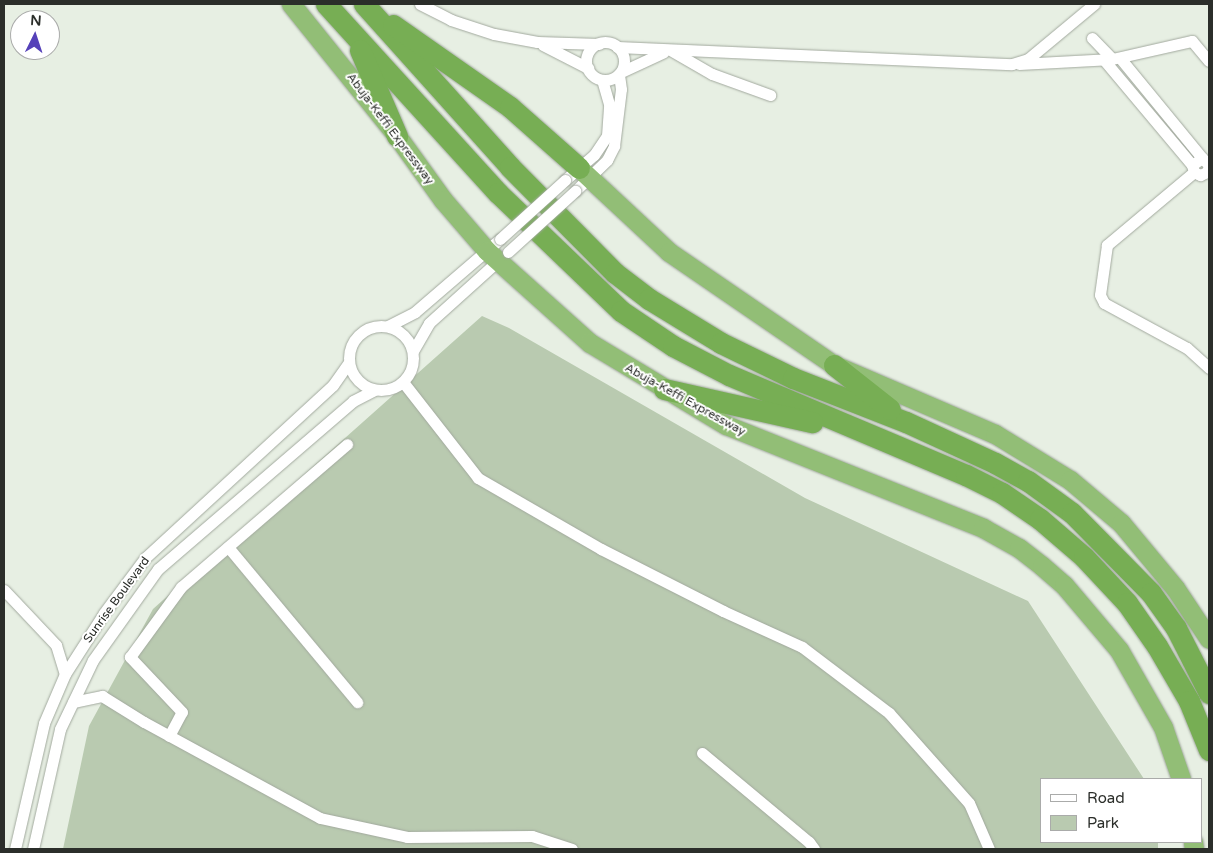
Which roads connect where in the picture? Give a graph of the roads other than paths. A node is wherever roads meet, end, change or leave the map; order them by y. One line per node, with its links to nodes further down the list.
1 (291, 4): 19 (highway, Abuja-Keffi Expressway)
2 (326, 4): 6 (highway)
3 (364, 4): 22 (highway); 32 (highway)
4 (420, 4): 8 (street)
5 (1094, 4): 14 (street)
6 (353, 34): 19 (highway); 33 (highway)
7 (1092, 38): 12 (street)
8 (536, 42): 9 (street); 15 (street)
9 (599, 44): 10 (street); 15 (street)
10 (617, 47): 11 (street); 16 (street)
11 (669, 51): 14 (street); 16 (street); 18 (street)
12 (1112, 59): 13 (street); 14 (street); 20 (street); 21 (street)
13 (1209, 61)
14 (1012, 64)
15 (588, 68): 17 (street)
16 (620, 73): 17 (street); 22 (street)
17 (602, 80): 22 (street)
18 (770, 95)
19 (397, 136): 23 (highway, Abuja-Keffi Expressway)
20 (1208, 165): 21 (street)
21 (1193, 168): 28 (street)
22 (578, 176): 23 (street, bridge); 23 (street, bridge); 27 (highway)
23 (498, 251): 24 (street); 25 (street); 30 (highway, Abuja-Keffi Expressway)
24 (388, 326): 25 (street); 26 (street)
25 (413, 351): 29 (street)
26 (348, 362): 31 (street); 38 (street, Sunrise Boulevard)
27 (834, 365): 32 (highway); 37 (highway)
28 (1209, 368)
29 (402, 382): 31 (street); 50 (street)
30 (664, 389): 33 (highway); 45 (highway, Abuja-Keffi Expressway)
31 (375, 390): 40 (street, Sunrise Boulevard)
32 (906, 422): 39 (highway)
33 (869, 434): 43 (highway)
34 (347, 444): 35 (street)
35 (228, 547): 41 (street); 42 (street)
36 (4, 590): 38 (street)
37 (1209, 639)
38 (65, 674): 46 (street, Sunrise Boulevard)
39 (1209, 694)
40 (73, 702): 42 (street); 47 (street, Sunrise Boulevard)
41 (356, 702)
42 (170, 736): 48 (street)
43 (1209, 750)
44 (702, 753): 49 (street)
45 (1181, 778)
46 (15, 849)
47 (32, 849)
48 (572, 849)
49 (814, 849)
50 (988, 849)

